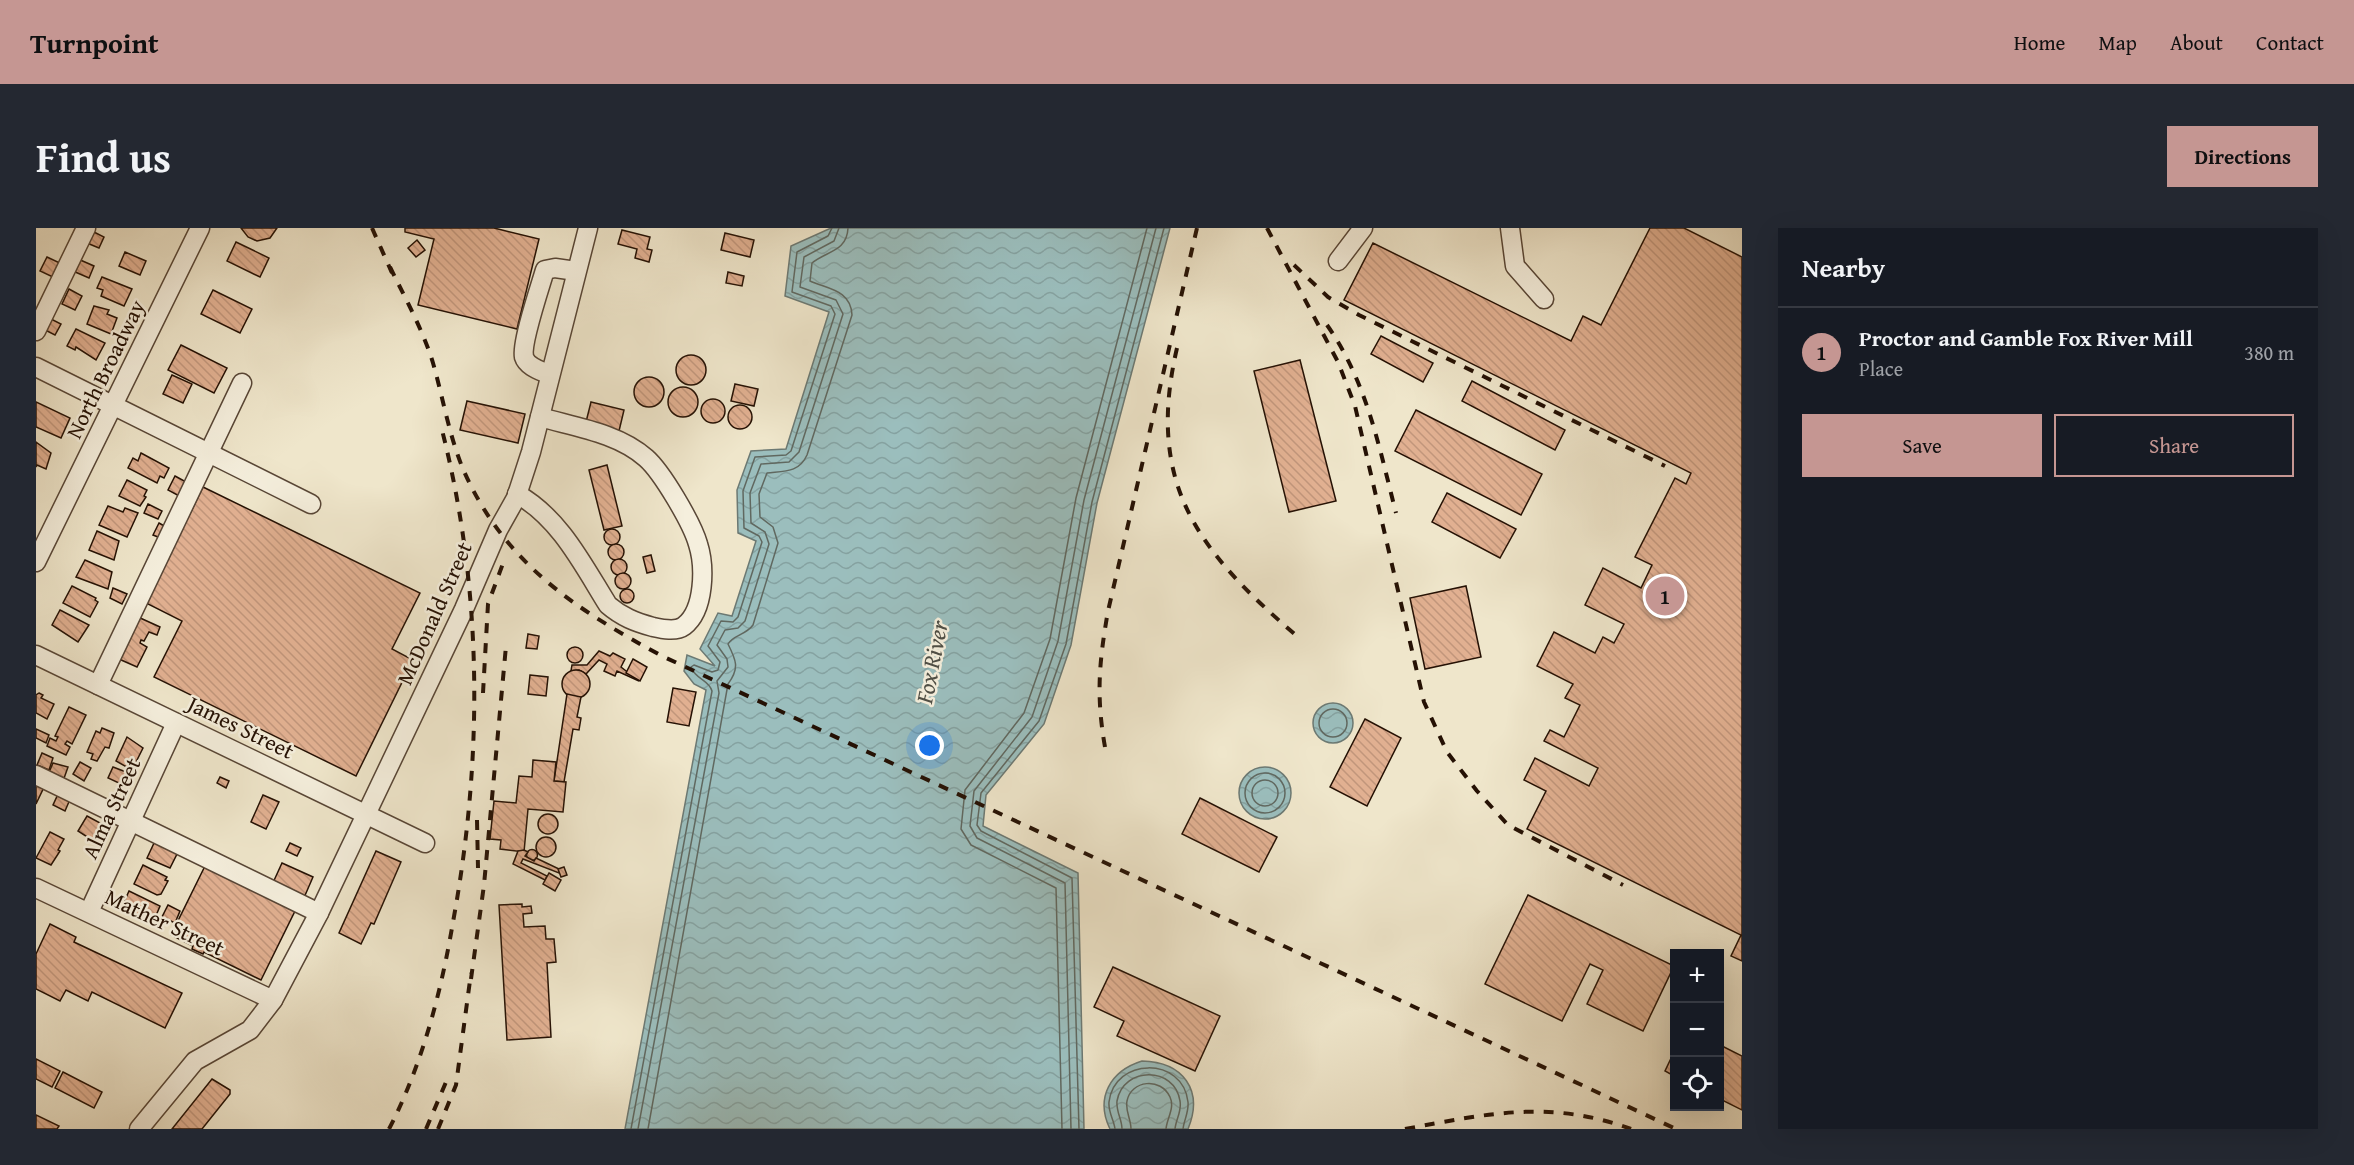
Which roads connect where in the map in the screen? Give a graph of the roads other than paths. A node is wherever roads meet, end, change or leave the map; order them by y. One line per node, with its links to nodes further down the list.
1 (86, 228): 9 (street)
2 (200, 228): 13 (street, North Broadway)
3 (588, 228): 7 (street, McDonald Street)
4 (1363, 228): 6 (street)
5 (1510, 228): 8 (street)
6 (1338, 261)
7 (576, 272): 11 (street, McDonald Street); 11 (street)
8 (1544, 299)
9 (36, 331)
10 (36, 367): 13 (street)
11 (550, 375): 14 (street, McDonald Street)
12 (242, 383): 15 (street)
13 (113, 405): 15 (street); 18 (street, North Broadway)
14 (540, 417): 16 (street, McDonald Street); 16 (street)
15 (215, 455): 17 (street); 20 (street)
16 (517, 494): 23 (street, McDonald Street)
17 (311, 504)
18 (36, 562)
19 (36, 655): 20 (street, James Street)
20 (98, 685): 21 (street, James Street)
21 (176, 723): 23 (street, James Street); 24 (street, Alma Street)
22 (36, 775): 24 (street)
23 (368, 815): 25 (street, James Street); 28 (street, McDonald Street)
24 (132, 822): 27 (street, Alma Street); 28 (street)
25 (425, 843)
26 (38, 894): 27 (street, Mather Street)
27 (88, 912): 29 (street, Mather Street)
28 (319, 913): 29 (street, McDonald Street)
29 (273, 1000): 30 (street, McDonald Street)
30 (139, 1129)

